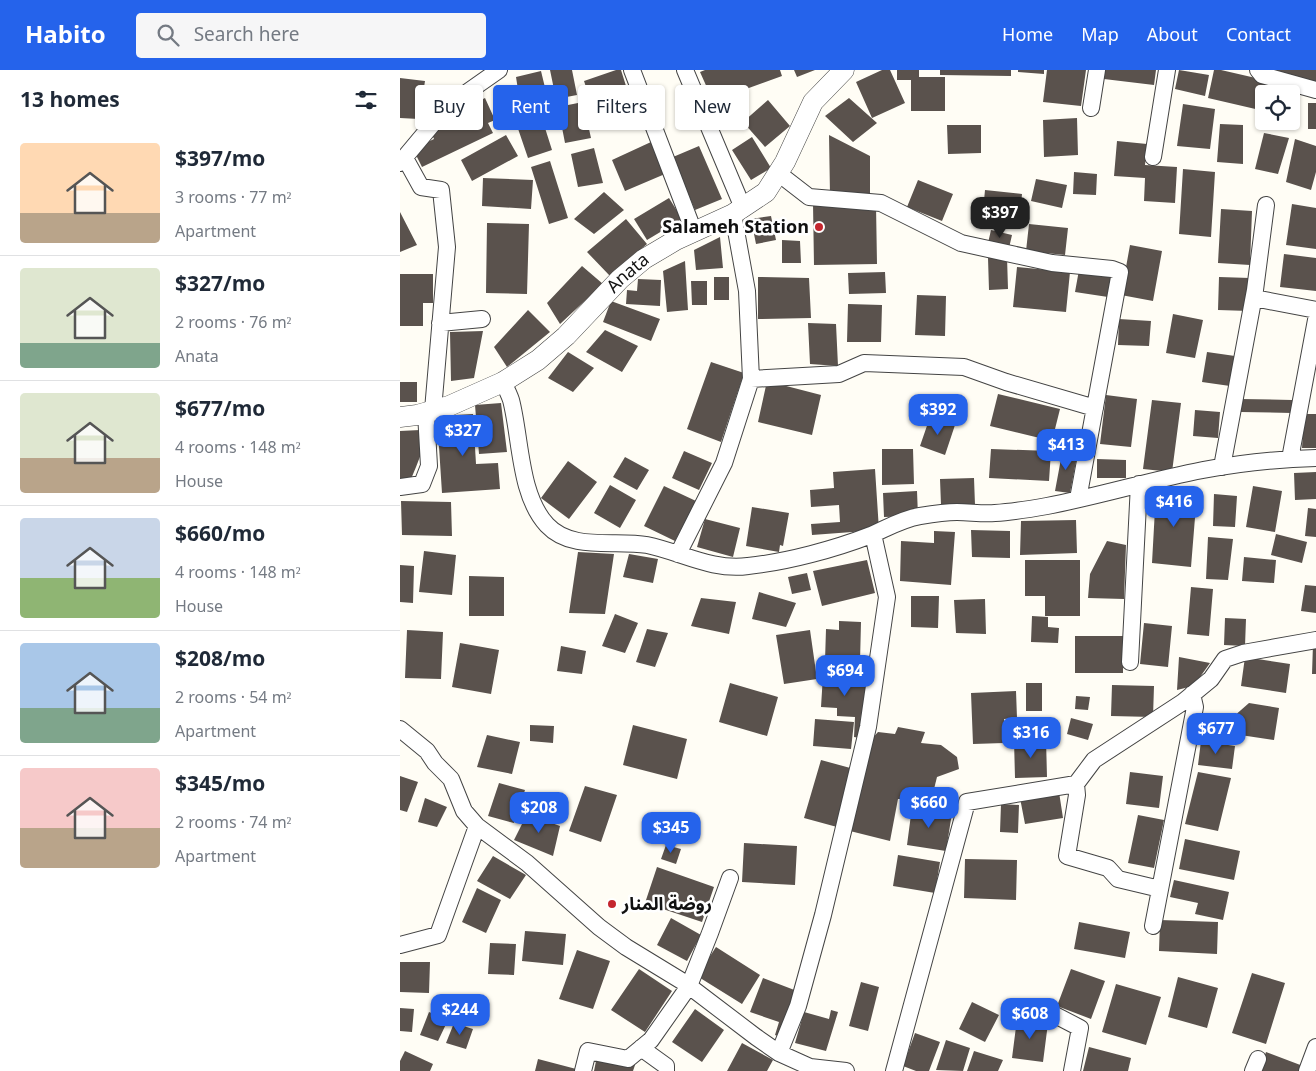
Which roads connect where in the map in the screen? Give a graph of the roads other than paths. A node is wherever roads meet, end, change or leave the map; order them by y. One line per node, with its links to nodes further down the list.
1 (499, 70): 11 (street)
2 (632, 70): 15 (street)
3 (685, 70): 14 (street)
4 (844, 70): 12 (street, Anata)
5 (1097, 70): 9 (street)
6 (1167, 70): 10 (street)
7 (1258, 70): 8 (street)
8 (1316, 90)
9 (1091, 108)
10 (1153, 157)
11 (402, 160): 20 (street)
12 (778, 173): 14 (street, Anata); 23 (street)
13 (1266, 205): 16 (street)
14 (738, 211): 15 (street, Anata); 21 (street)
15 (694, 232): 22 (street, Anata)
16 (1254, 298): 17 (street); 28 (street)
17 (1316, 310)
18 (482, 319): 20 (street)
19 (1316, 320): 27 (street)
20 (440, 322): 24 (street)
21 (751, 380): 23 (street); 33 (street)
22 (503, 382): 24 (street, Anata); 33 (street)
23 (1094, 408): 31 (street)
24 (429, 411): 25 (street, Anata); 30 (street)
25 (400, 417)
26 (1316, 458): 27 (street)
27 (1290, 459): 28 (street)
28 (1222, 467): 29 (street)
29 (1140, 484): 31 (street); 35 (street)
30 (400, 487)
31 (1078, 499): 32 (street)
32 (873, 534): 33 (street); 48 (street)
33 (678, 554)
34 (1316, 640): 36 (street)
35 (1130, 662)
36 (1192, 694): 38 (street); 41 (street)
37 (400, 729): 39 (street)
38 (1076, 784): 41 (street); 53 (street)
39 (476, 826): 43 (street); 44 (street)
40 (730, 878): 44 (street)
41 (1160, 890): 42 (street)
42 (1153, 926)
43 (400, 945)
44 (689, 986): 47 (street); 48 (street)
45 (1055, 1015): 54 (street)
46 (1316, 1046): 55 (street)
47 (641, 1048): 50 (street); 51 (street)
48 (780, 1053): 49 (street)
49 (810, 1069): 52 (street)
50 (583, 1071)
51 (666, 1071)
52 (846, 1071)
53 (894, 1071)
54 (1072, 1071)
55 (1307, 1071)

